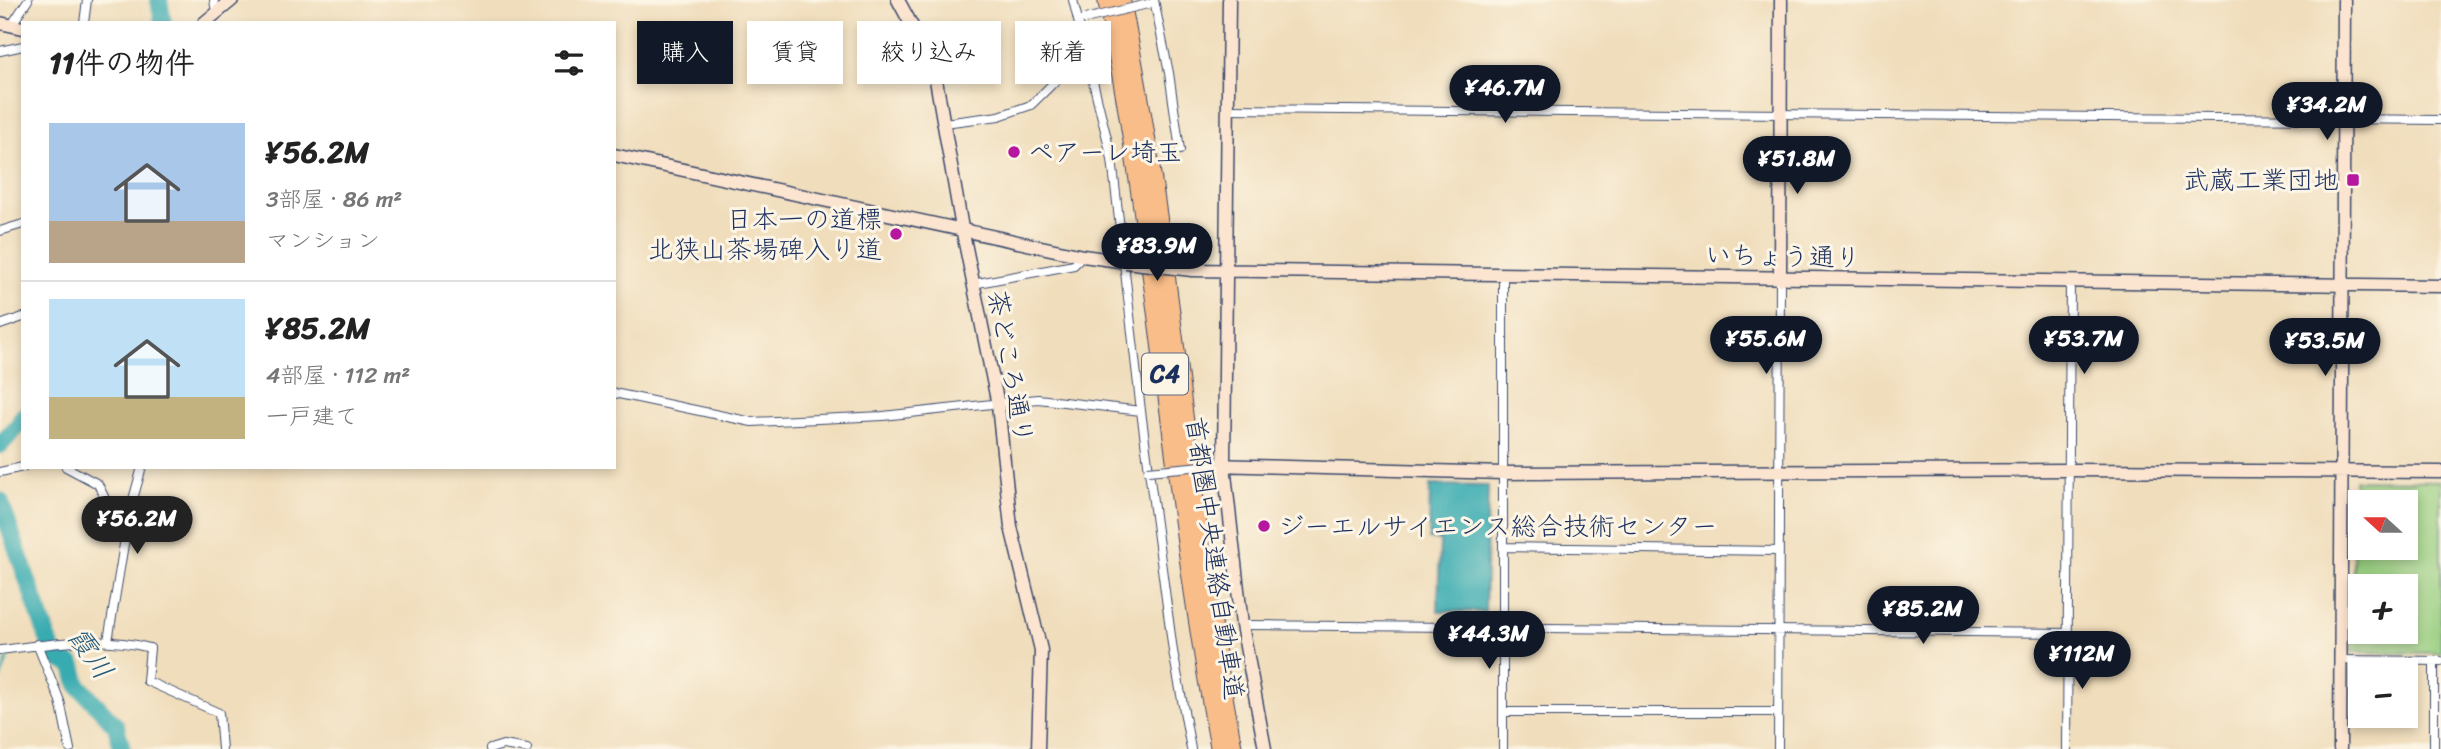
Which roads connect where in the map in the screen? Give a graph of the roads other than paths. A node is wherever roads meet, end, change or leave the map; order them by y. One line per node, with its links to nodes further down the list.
1 (28, 0): 16 (street)
2 (88, 0): 15 (street)
3 (232, 0): 13 (street)
4 (898, 0): 26 (street, 茶どころ通り)
5 (1073, 0): 14 (street)
6 (1104, 0): 77 (highway, 首都圏中央連絡自動車道 / C4)
7 (1122, 0): 23 (highway, 首都圏中央連絡自動車道 / C4)
8 (1128, 0): 23 (highway)
9 (1229, 0): 21 (street)
10 (1781, 0): 22 (street)
11 (2344, 0): 24 (street)
12 (1152, 2): 14 (street, bridge); 27 (street)
13 (215, 6)
14 (1082, 19)
15 (84, 21)
16 (11, 26)
17 (21, 46): 18 (street)
18 (0, 51)
19 (1052, 84): 26 (street)
20 (1095, 84): 33 (street)
21 (1229, 109): 22 (street); 34 (street)
22 (1782, 112): 24 (street); 36 (street)
23 (1144, 116): 78 (highway, 首都圏中央連絡自動車道 / C4)
24 (2343, 120): 25 (street); 39 (street)
25 (2441, 120)
26 (944, 124): 30 (street, 茶どころ通り)
27 (1180, 150)
28 (616, 155): 30 (street, いちょう通り)
29 (21, 225): 31 (street)
30 (962, 228): 32 (street, いちょう通り); 38 (street, 茶どころ通り)
31 (0, 231)
32 (1083, 256): 33 (street, いちょう通り); 38 (street)
33 (1126, 262): 34 (street, いちょう通り, bridge); 45 (street)
34 (1225, 273): 35 (street, いちょう通り); 46 (street)
35 (1503, 275): 36 (street, いちょう通り); 55 (street)
36 (1780, 279): 37 (street, いちょう通り); 56 (street)
37 (2070, 281): 39 (street, いちょう通り); 50 (street)
38 (973, 284): 44 (street, 茶どころ通り)
39 (2342, 284): 40 (street, いちょう通り); 53 (street)
40 (2441, 286)
41 (21, 318): 42 (street)
42 (0, 325)
43 (616, 393): 44 (street)
44 (999, 405): 45 (street); 75 (street, 茶どころ通り)
45 (1141, 411): 51 (street)
46 (1218, 465): 51 (street, bridge); 55 (street); 60 (street)
47 (21, 468): 52 (street)
48 (70, 469): 57 (street)
49 (141, 469): 57 (street)
50 (2069, 470): 53 (street); 56 (street); 63 (street)
51 (1148, 471): 76 (street)
52 (0, 472)
53 (2341, 472): 54 (street); 67 (street)
54 (2441, 472)
55 (1503, 473): 56 (street); 58 (street)
56 (1780, 474): 59 (street)
57 (130, 510): 64 (street)
58 (1503, 547): 59 (street); 61 (street)
59 (1779, 551): 62 (street)
60 (1242, 625): 61 (street); 79 (street)
61 (1503, 629): 62 (street); 69 (street)
62 (1778, 631): 63 (street); 70 (street)
63 (2069, 633): 82 (street)
64 (108, 640): 65 (street); 72 (street)
65 (39, 644): 66 (street); 71 (street)
66 (0, 650)
67 (2340, 660): 68 (street); 83 (street)
68 (2438, 661): 84 (street)
69 (1504, 712): 70 (street); 80 (street)
70 (1778, 712): 81 (street)
71 (70, 749)
72 (222, 749)
73 (490, 749): 74 (street)
74 (527, 749)
75 (1038, 749)
76 (1191, 749)
77 (1219, 749)
78 (1234, 749)
79 (1265, 749)
80 (1503, 749)
81 (1777, 749)
82 (2067, 749)
83 (2340, 749)
84 (2434, 749)

